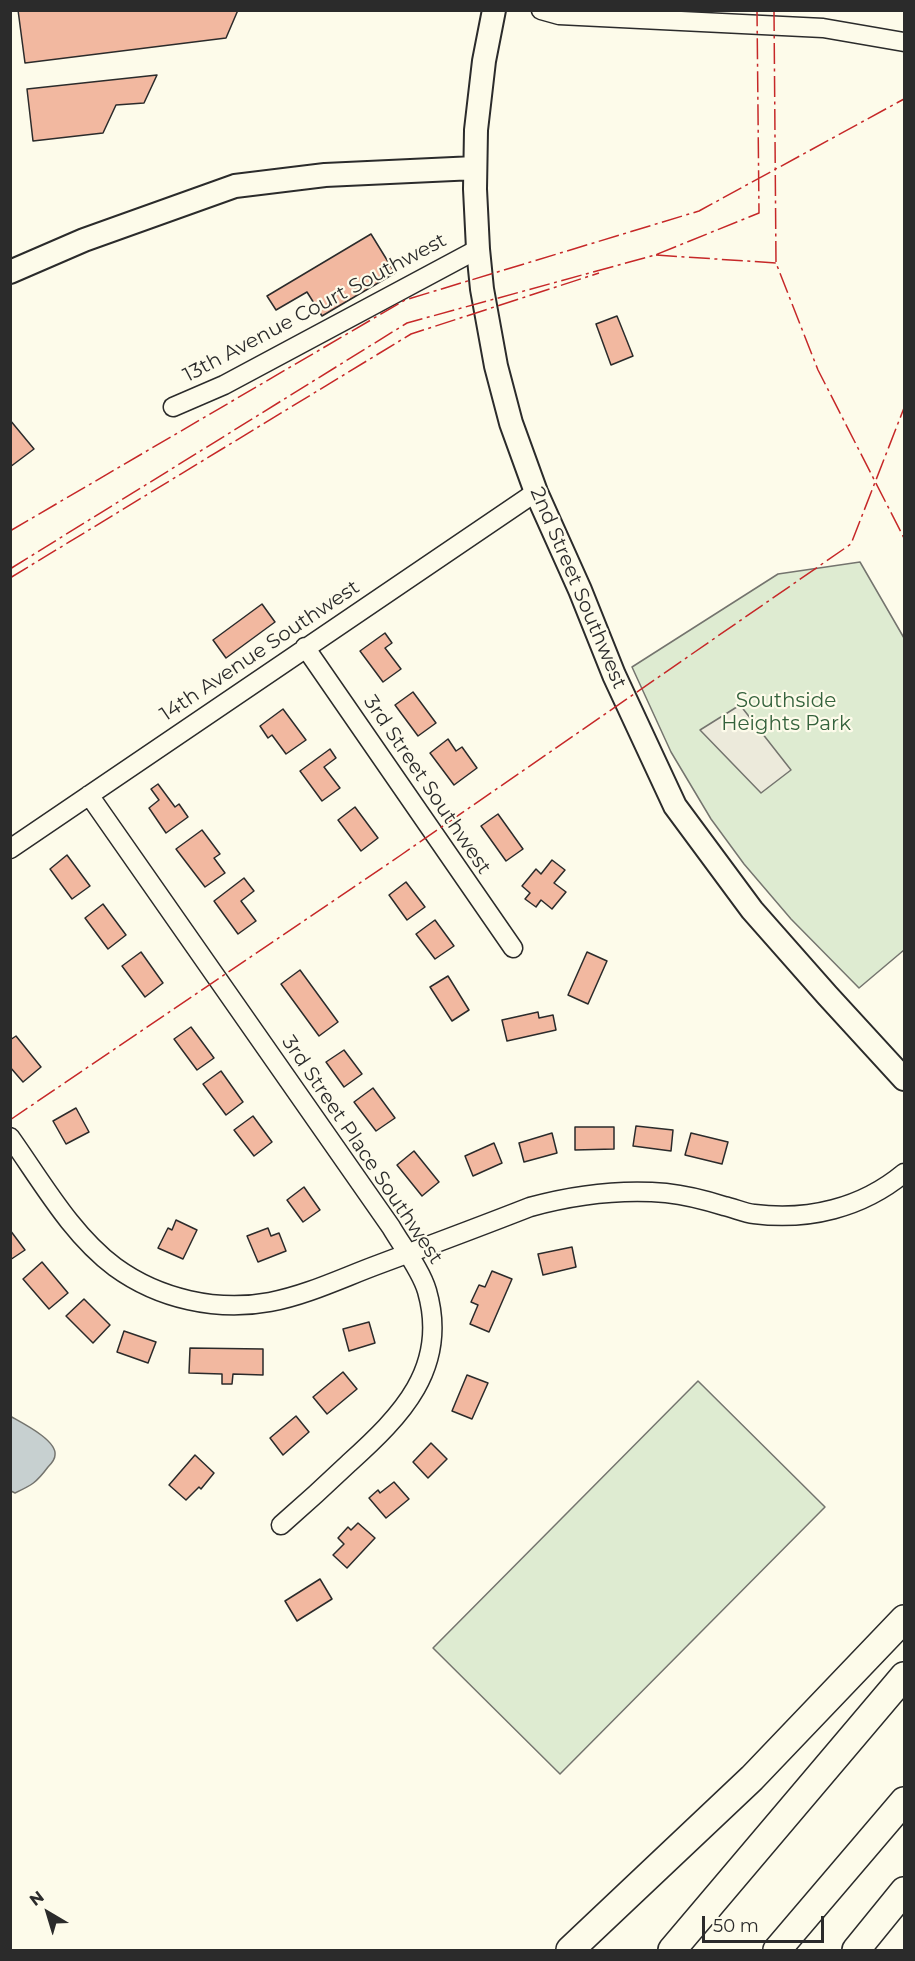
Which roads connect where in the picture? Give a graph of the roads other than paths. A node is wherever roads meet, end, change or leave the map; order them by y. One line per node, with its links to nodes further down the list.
1 (494, 10): 4 (main road, 2nd Street Southwest)
2 (541, 10): 3 (street)
3 (904, 42)
4 (475, 168): 5 (main road, 2nd Street Southwest); 6 (main road)
5 (478, 249): 7 (street, 13th Avenue Court Southwest); 8 (main road, 2nd Street Southwest)
6 (15, 270)
7 (172, 407)
8 (536, 492): 9 (street, 14th Avenue Southwest); 13 (main road, 2nd Street Southwest)
9 (305, 647): 10 (street, 14th Avenue Southwest); 12 (street, 3rd Street Southwest)
10 (89, 795): 11 (street, 14th Avenue Southwest); 16 (street, 3rd Street Place Southwest)
11 (10, 849)
12 (513, 948)
13 (904, 1079)
14 (10, 1137): 16 (street)
15 (904, 1173): 16 (street)
16 (408, 1254): 17 (street, 3rd Street Place Southwest)
17 (281, 1525)
18 (904, 1619): 22 (highway)
19 (904, 1676): 25 (highway)
20 (904, 1801): 26 (highway)
21 (904, 1891): 27 (highway)
22 (608, 1915): 23 (highway); 24 (highway)
23 (564, 1950)
24 (570, 1950)
25 (672, 1950)
26 (777, 1950)
27 (856, 1950)

